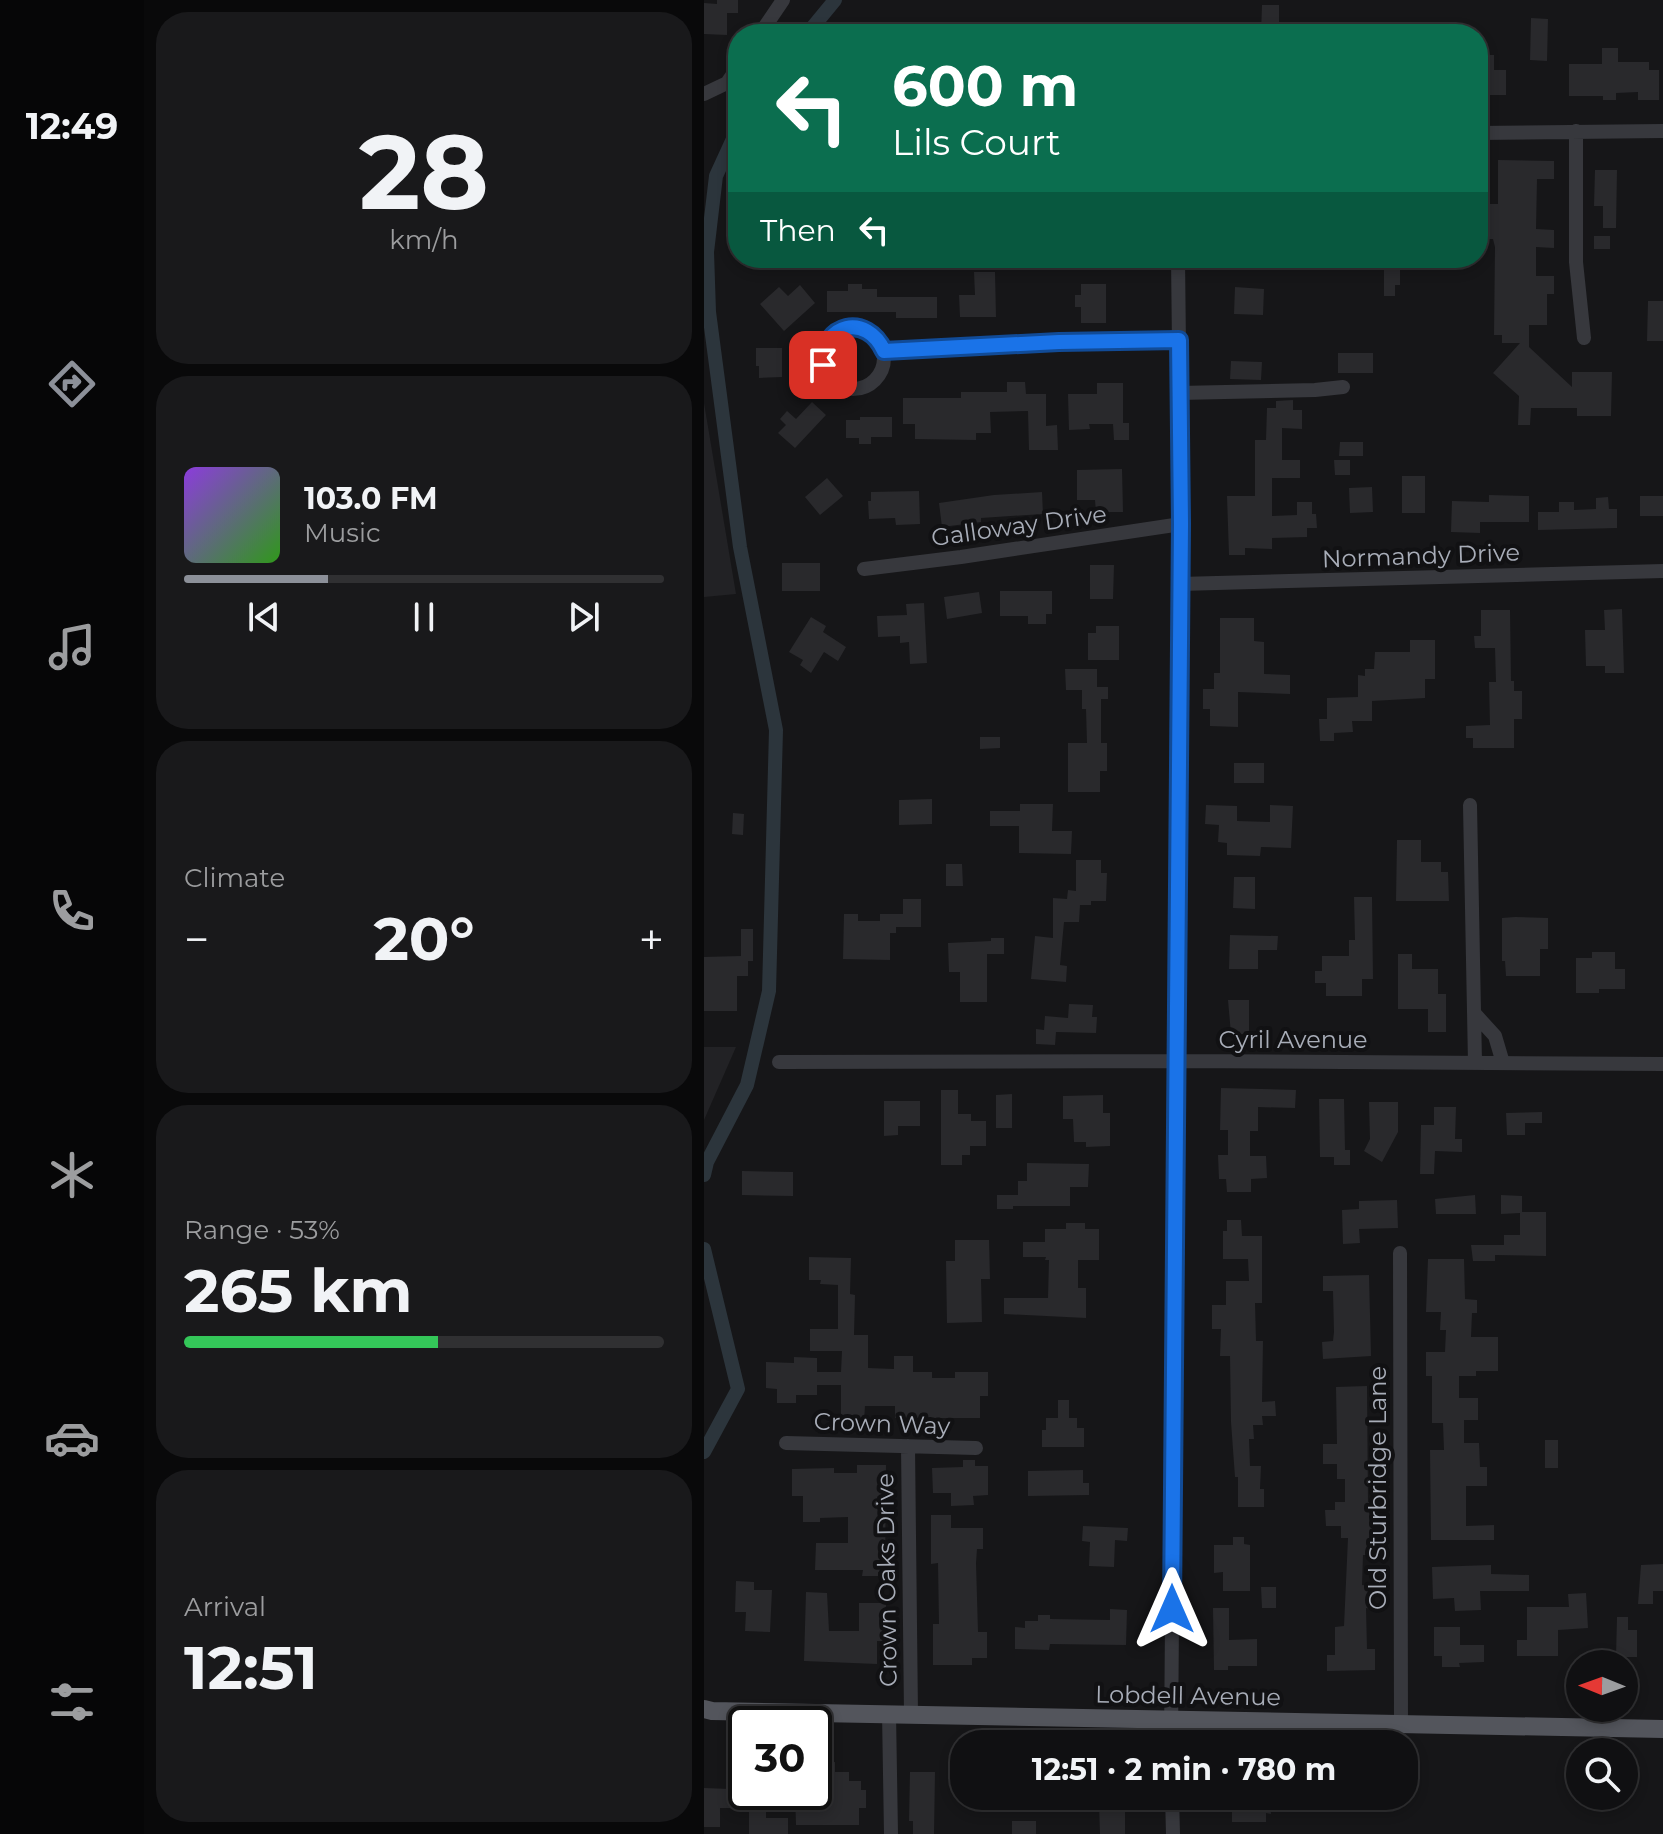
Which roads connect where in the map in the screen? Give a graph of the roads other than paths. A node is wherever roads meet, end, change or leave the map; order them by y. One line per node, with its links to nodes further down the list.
1 (783, 0): 2 (street)
2 (767, 24)
3 (728, 82): 4 (street)
4 (704, 94)
5 (1576, 131): 6 (street); 7 (street); 9 (street)
6 (1663, 131)
7 (1488, 133)
8 (1178, 268): 10 (street)
9 (1584, 338)
10 (1179, 340): 11 (street); 13 (street)
11 (884, 351): 11 (street)
12 (1343, 387): 13 (street)
13 (1179, 393): 14 (street)
14 (1181, 524): 15 (street, Galloway Drive); 17 (street)
15 (864, 569)
16 (1663, 571): 17 (street, Normandy Drive)
17 (1180, 584): 20 (street)
18 (1470, 805): 19 (street)
19 (1475, 1014): 22 (street); 23 (street)
20 (1176, 1061): 21 (street, Cyril Avenue); 22 (street, Cyril Avenue); 32 (street)
21 (779, 1062)
22 (1475, 1063): 23 (street, Cyril Avenue)
23 (1503, 1063): 24 (street, Cyril Avenue)
24 (1663, 1064)
25 (1400, 1253): 33 (street, Old Sturbridge Lane)
26 (786, 1443): 27 (street, Crown Way)
27 (908, 1446): 28 (street, Crown Way); 31 (street, Crown Oaks Drive)
28 (976, 1448)
29 (707, 1712): 30 (main road, Lobdell Avenue)
30 (889, 1713): 31 (main road, Lobdell Avenue); 37 (street)
31 (911, 1714): 32 (main road, Lobdell Avenue)
32 (1171, 1720): 33 (main road, Lobdell Avenue); 35 (street)
33 (1401, 1724): 34 (main road, Lobdell Avenue)
34 (1663, 1729)
35 (1171, 1730)
36 (1172, 1810): 38 (street)
37 (891, 1834)
38 (1173, 1834)

